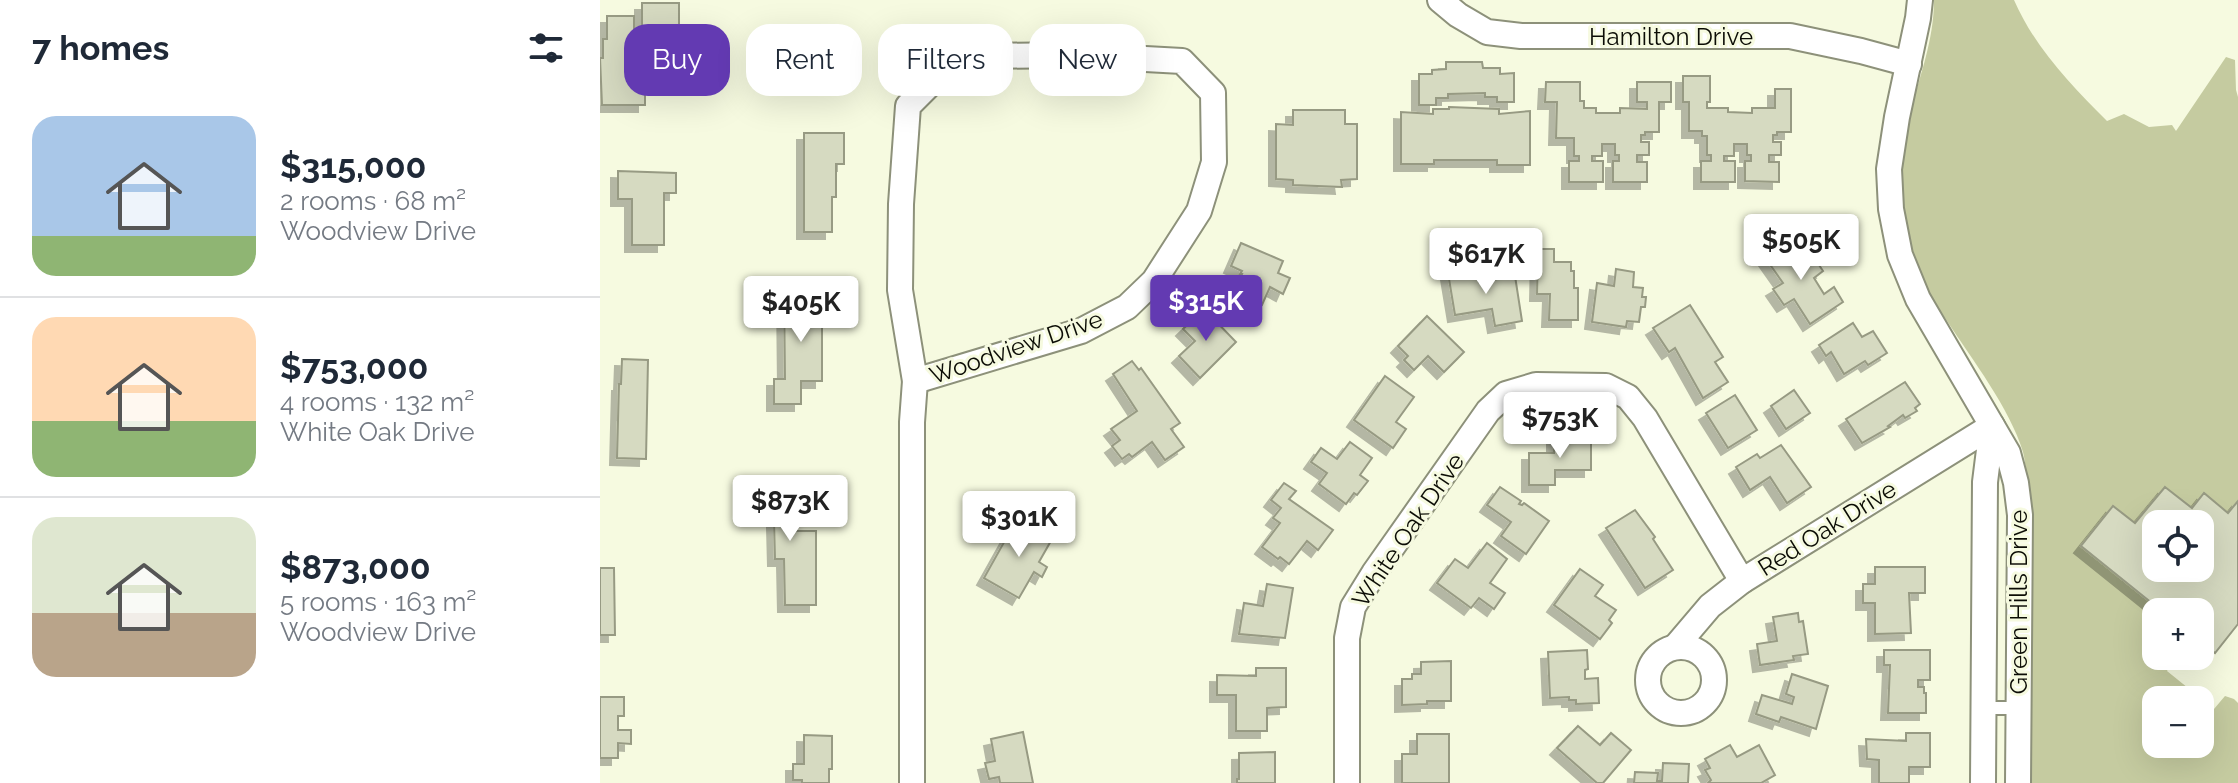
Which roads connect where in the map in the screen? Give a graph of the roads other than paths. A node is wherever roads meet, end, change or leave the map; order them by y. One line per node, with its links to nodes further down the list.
1 (1440, 0): 3 (street, Hamilton Drive)
2 (1920, 0): 3 (street, Green Hills Drive)
3 (1909, 64): 5 (street, Green Hills Drive)
4 (915, 381): 4 (street, Woodview Drive); 10 (street, Woodview Drive)
5 (1992, 426): 6 (street, Red Oak Drive); 8 (street, Green Hills Drive); 9 (street, Green Hills Drive)
6 (1742, 581): 7 (street, Red Oak Drive); 11 (street, White Oak Drive)
7 (1676, 646)
8 (1984, 708): 9 (lane); 12 (street, Green Hills Drive)
9 (2018, 708): 13 (street, Green Hills Drive)
10 (912, 783)
11 (1347, 783)
12 (1983, 783)
13 (2018, 783)

